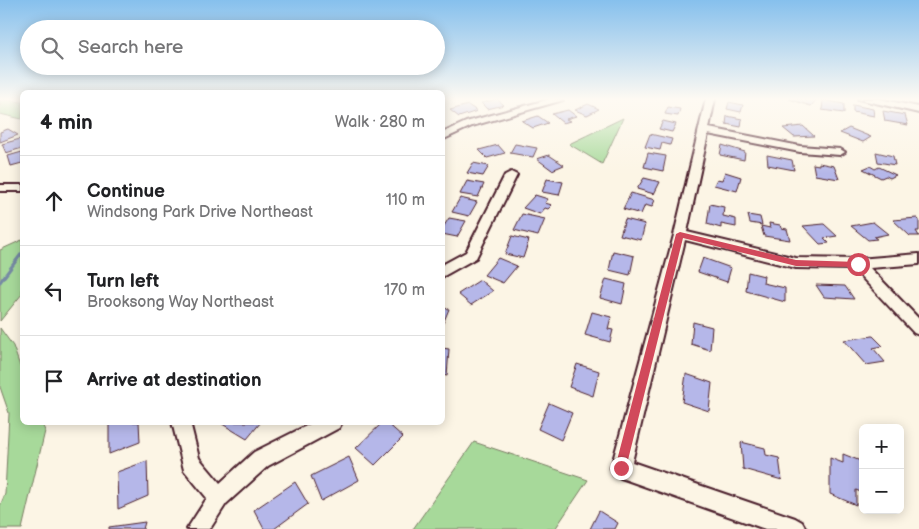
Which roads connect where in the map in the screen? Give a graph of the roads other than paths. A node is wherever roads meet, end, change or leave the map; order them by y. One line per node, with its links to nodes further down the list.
1 (470, 124): 4 (street)
2 (705, 124): 3 (street)
3 (704, 130): 5 (street); 9 (street)
4 (445, 136)
5 (840, 152)
6 (511, 174): 12 (street)
7 (0, 188): 8 (street)
8 (20, 188)
9 (680, 234): 11 (street); 16 (street)
10 (919, 259): 11 (street)
11 (858, 264): 13 (street)
12 (445, 270)
13 (919, 329)
14 (182, 425): 17 (street)
15 (327, 425): 17 (street)
16 (621, 468): 19 (street)
17 (219, 497): 18 (street)
18 (198, 529)
19 (795, 529)

